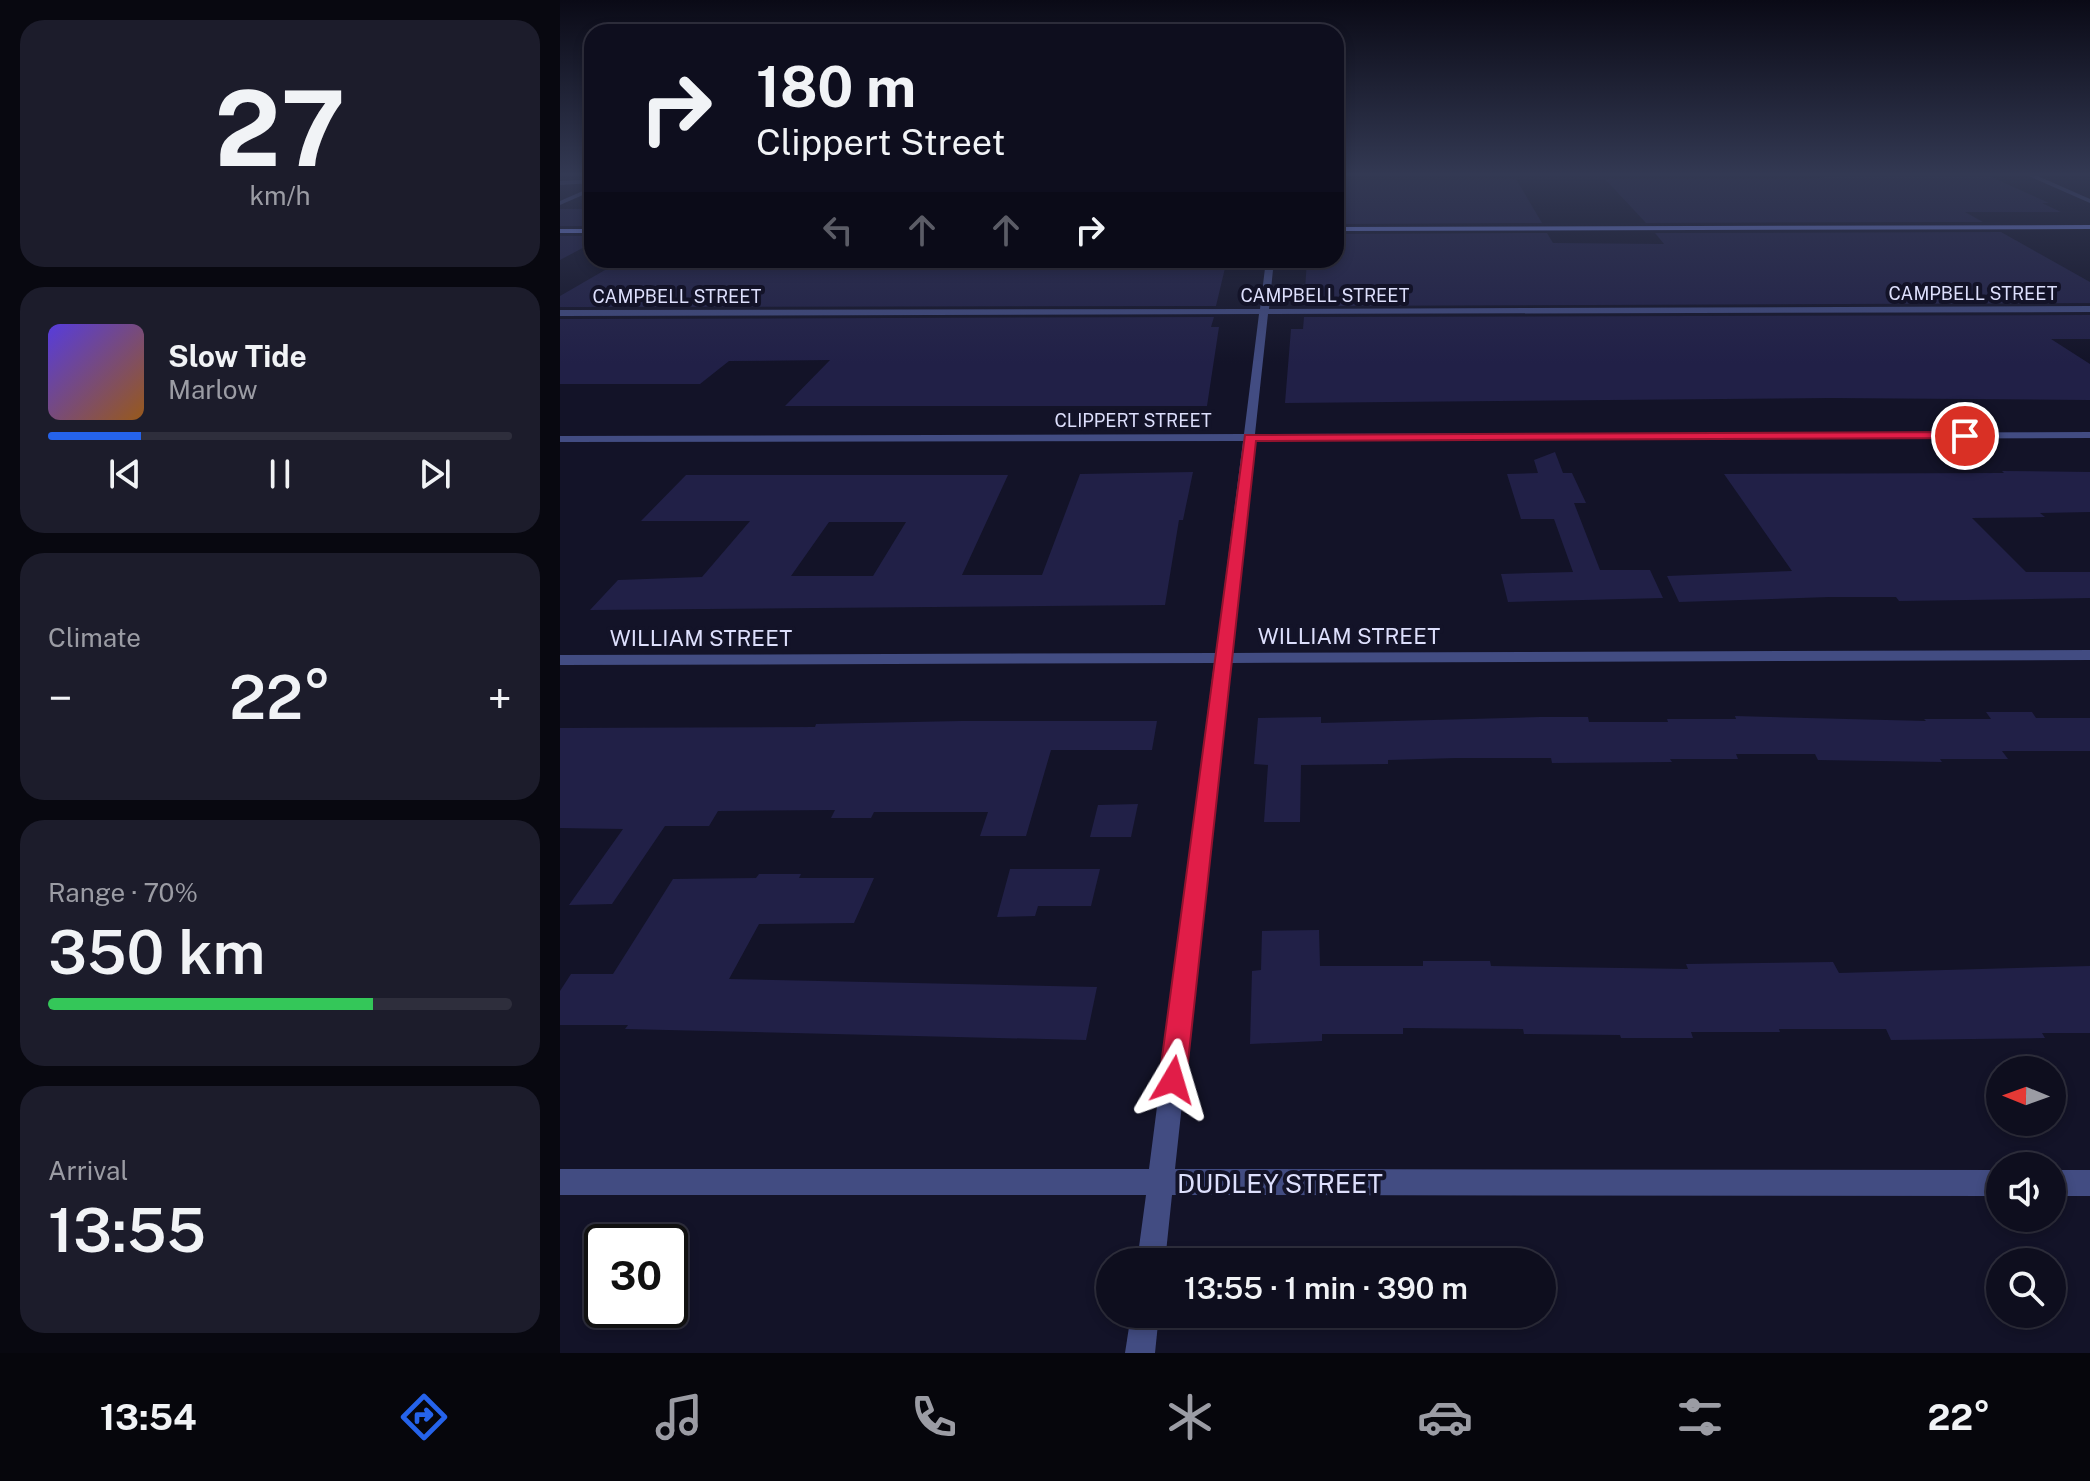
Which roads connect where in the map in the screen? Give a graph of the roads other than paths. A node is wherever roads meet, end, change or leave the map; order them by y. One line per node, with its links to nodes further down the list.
1 (1269, 268): 3 (street)
2 (2090, 309): 3 (street, CAMPBELL STREET)
3 (1265, 311): 4 (street, CAMPBELL STREET); 6 (street)
4 (560, 313)
5 (2090, 435): 6 (street, CLIPPERT STREET)
6 (1250, 438): 7 (street, CLIPPERT STREET); 9 (street)
7 (560, 439)
8 (2090, 655): 9 (street, WILLIAM STREET)
9 (1223, 659): 10 (street, WILLIAM STREET); 12 (street)
10 (560, 660)
11 (560, 1182): 12 (street, DUDLEY STREET)
12 (1160, 1183): 13 (street, DUDLEY STREET); 16 (street)
13 (1986, 1183)
14 (2066, 1183): 15 (street)
15 (2090, 1183)
16 (1153, 1248)
17 (1143, 1328): 18 (street)
18 (1140, 1353)

